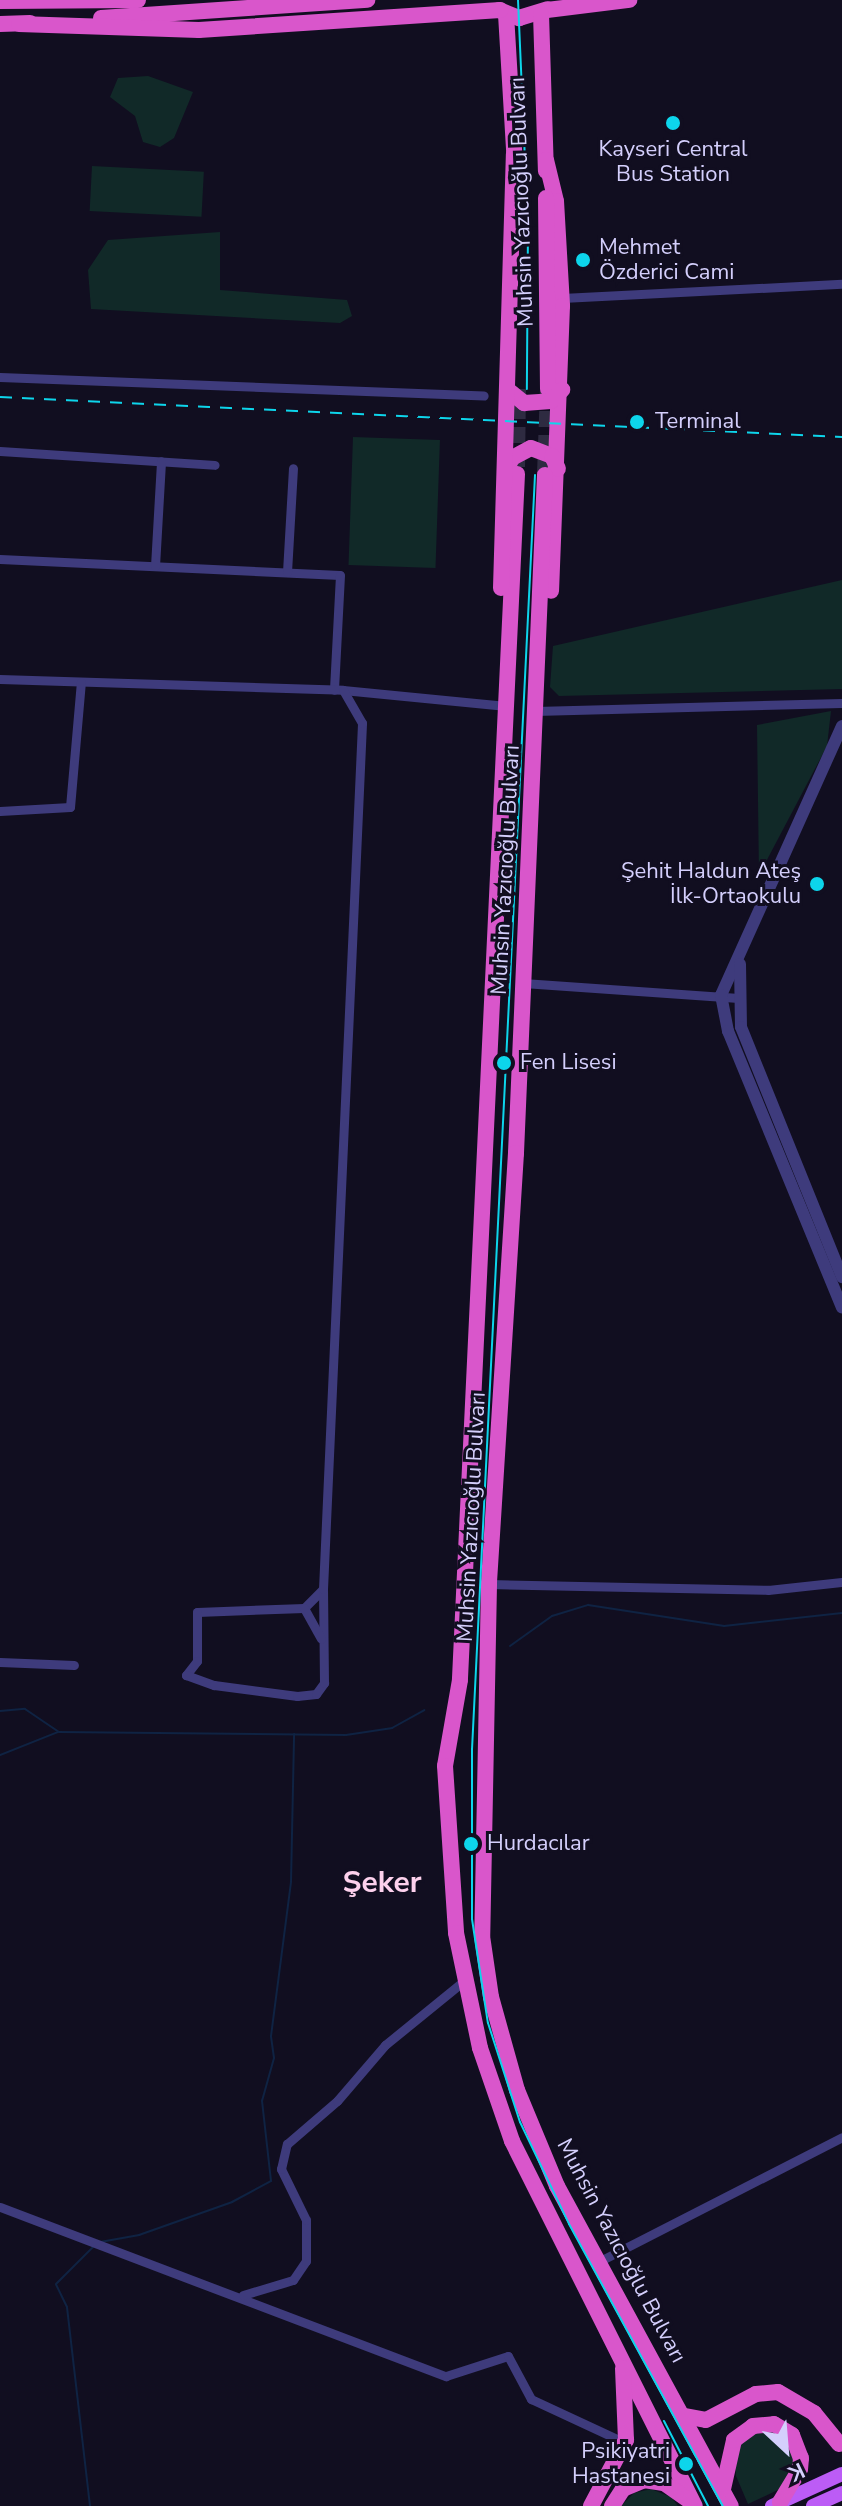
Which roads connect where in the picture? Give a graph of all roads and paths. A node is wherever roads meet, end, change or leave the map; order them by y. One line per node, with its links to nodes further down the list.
1 (138, 0): 5 (highway)
2 (367, 0): 9 (highway)
3 (629, 0): 7 (highway)
4 (0, 1): 5 (highway)
5 (26, 1)
6 (498, 8): 7 (highway); 9 (highway); 14 (highway, Muhsin Yazıcıoğlu Bulvarı)
7 (548, 8): 10 (highway, Muhsin Yazıcıoğlu Bulvarı)
8 (0, 24): 9 (highway)
9 (19, 24)
10 (546, 160): 12 (highway); 15 (highway, Muhsin Yazıcıoğlu Bulvarı)
11 (842, 284): 12 (street)
12 (562, 298): 15 (highway)
13 (0, 377): 16 (street)
14 (513, 389): 15 (highway); 21 (highway, Muhsin Yazıcıoğlu Bulvarı)
15 (555, 389): 22 (highway, Muhsin Yazıcıoğlu Bulvarı)
16 (484, 396)
17 (0, 451): 18 (street)
18 (161, 461): 19 (street); 24 (street)
19 (215, 465)
20 (293, 468): 25 (street)
21 (511, 473): 22 (highway); 30 (highway, Muhsin Yazıcıoğlu Bulvarı)
22 (552, 473): 31 (highway, Muhsin Yazıcıoğlu Bulvarı)
23 (0, 559): 24 (street)
24 (155, 566): 25 (street)
25 (287, 572): 28 (street)
26 (0, 679): 27 (street)
27 (81, 682): 28 (street); 33 (street)
28 (339, 690): 30 (street); 42 (street)
29 (842, 703): 31 (street)
30 (506, 706): 47 (highway, Muhsin Yazıcıoğlu Bulvarı)
31 (535, 711): 35 (highway, Muhsin Yazıcıoğlu Bulvarı)
32 (842, 726): 34 (street)
33 (0, 811)
34 (740, 956): 36 (street); 37 (street)
35 (523, 983): 36 (street); 41 (highway, Muhsin Yazıcıoğlu Bulvarı)
36 (721, 995): 37 (street); 39 (street)
37 (738, 998): 38 (street)
38 (842, 1277)
39 (842, 1307)
40 (842, 1582): 41 (street)
41 (489, 1584): 50 (highway, Muhsin Yazıcıoğlu Bulvarı)
42 (323, 1589): 43 (street); 44 (street)
43 (304, 1608): 44 (street); 44 (street)
44 (321, 1639)
45 (0, 1662): 46 (street)
46 (74, 1665)
47 (465, 1980): 51 (street); 52 (highway, Muhsin Yazıcıoğlu Bulvarı)
48 (842, 2137): 50 (street)
49 (0, 2207): 51 (street)
50 (598, 2262): 54 (highway, Muhsin Yazıcıoğlu Bulvarı)
51 (243, 2295): 55 (street)
52 (621, 2354): 55 (highway); 62 (highway, Muhsin Yazıcıoğlu Bulvarı)
53 (723, 2413): 54 (highway); 56 (highway); 57 (highway)
54 (684, 2416): 57 (highway, Muhsin Yazıcıoğlu Bulvarı)
55 (626, 2443): 63 (highway)
56 (839, 2444)
57 (701, 2448): 60 (highway, Muhsin Yazıcıoğlu Bulvarı)
58 (842, 2474): 61 (main road)
59 (842, 2493): 65 (main road)
60 (727, 2498): 61 (highway)
61 (776, 2504)
62 (695, 2505): 64 (highway)
63 (591, 2506)
64 (612, 2506)
65 (813, 2506)

